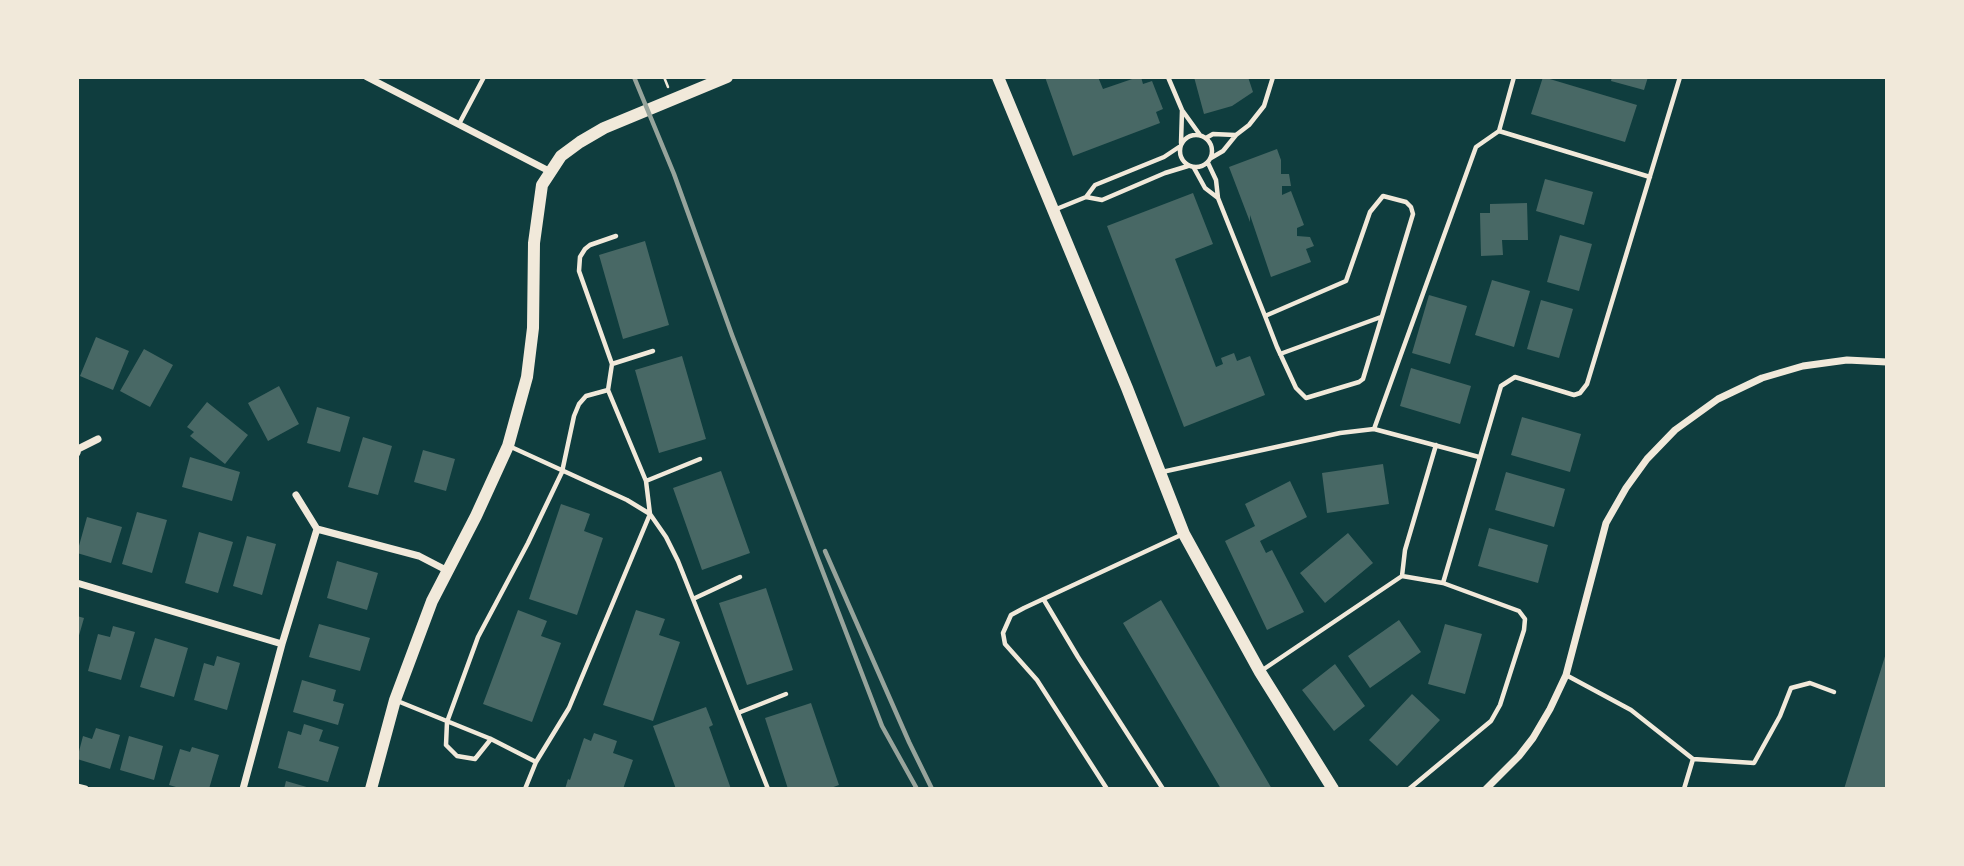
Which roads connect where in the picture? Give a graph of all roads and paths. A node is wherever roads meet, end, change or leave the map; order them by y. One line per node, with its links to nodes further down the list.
1 (367, 77): 10 (street)
2 (484, 77): 10 (lane)
3 (727, 77): 17 (street)
4 (998, 77): 21 (street)
5 (1168, 77): 9 (lane)
6 (1273, 77): 12 (lane)
7 (1514, 77): 11 (lane)
8 (1680, 77): 18 (lane)
9 (1182, 110): 13 (lane); 14 (lane)
10 (459, 125): 17 (street)
11 (1499, 131): 18 (lane); 30 (lane)
12 (1236, 135): 13 (lane); 15 (lane)
13 (1203, 136): 14 (lane); 15 (lane)
14 (1180, 145): 16 (lane); 19 (lane)
15 (1209, 160): 16 (lane); 20 (lane)
16 (1191, 166): 19 (lane); 20 (lane)
17 (549, 172): 33 (street)
18 (1650, 177): 35 (lane)
19 (1086, 197): 21 (lane)
20 (1218, 198): 23 (lane)
21 (1053, 211): 38 (street)
22 (615, 236): 28 (lane)
23 (1265, 316): 24 (lane); 26 (lane)
24 (1382, 317): 26 (lane); 26 (lane)
25 (653, 351): 28 (lane)
26 (1280, 354)
27 (1887, 362): 53 (street)
28 (612, 365): 29 (lane)
29 (608, 390): 37 (lane); 39 (lane)
30 (1374, 429): 32 (lane); 38 (lane)
31 (98, 439): 34 (street)
32 (1436, 444): 35 (lane); 45 (lane)
33 (508, 446): 37 (lane); 44 (street)
34 (77, 453)
35 (1479, 457): 48 (lane)
36 (699, 458): 39 (lane)
37 (562, 472): 41 (lane); 58 (lane)
38 (1161, 472): 43 (street)
39 (646, 481): 41 (lane)
40 (296, 495): 42 (street)
41 (650, 514): 49 (lane); 61 (lane)
42 (317, 528): 44 (street); 51 (street)
43 (1184, 534): 50 (lane); 52 (street)
44 (446, 570): 56 (street)
45 (1402, 576): 48 (lane); 52 (lane)
46 (740, 577): 49 (lane)
47 (77, 583): 51 (street)
48 (1443, 583): 71 (lane)
49 (693, 598): 57 (lane)
50 (1044, 600): 68 (lane); 69 (lane)
51 (282, 644): 64 (street)
52 (1260, 672): 70 (street)
53 (1566, 675): 60 (lane); 72 (street)
54 (1834, 692): 60 (lane)
55 (786, 694): 57 (lane)
56 (395, 700): 58 (lane); 65 (street)
57 (738, 713): 67 (lane)
58 (447, 722): 59 (lane); 59 (lane)
59 (491, 739): 61 (lane)
60 (1693, 760): 73 (lane)
61 (536, 762): 66 (lane)
62 (77, 787): 63 (street)
63 (85, 789)
64 (243, 789)
65 (371, 789)
66 (525, 789)
67 (768, 789)
68 (1107, 789)
69 (1163, 789)
70 (1333, 789)
71 (1409, 789)
72 (1486, 789)
73 (1684, 789)

